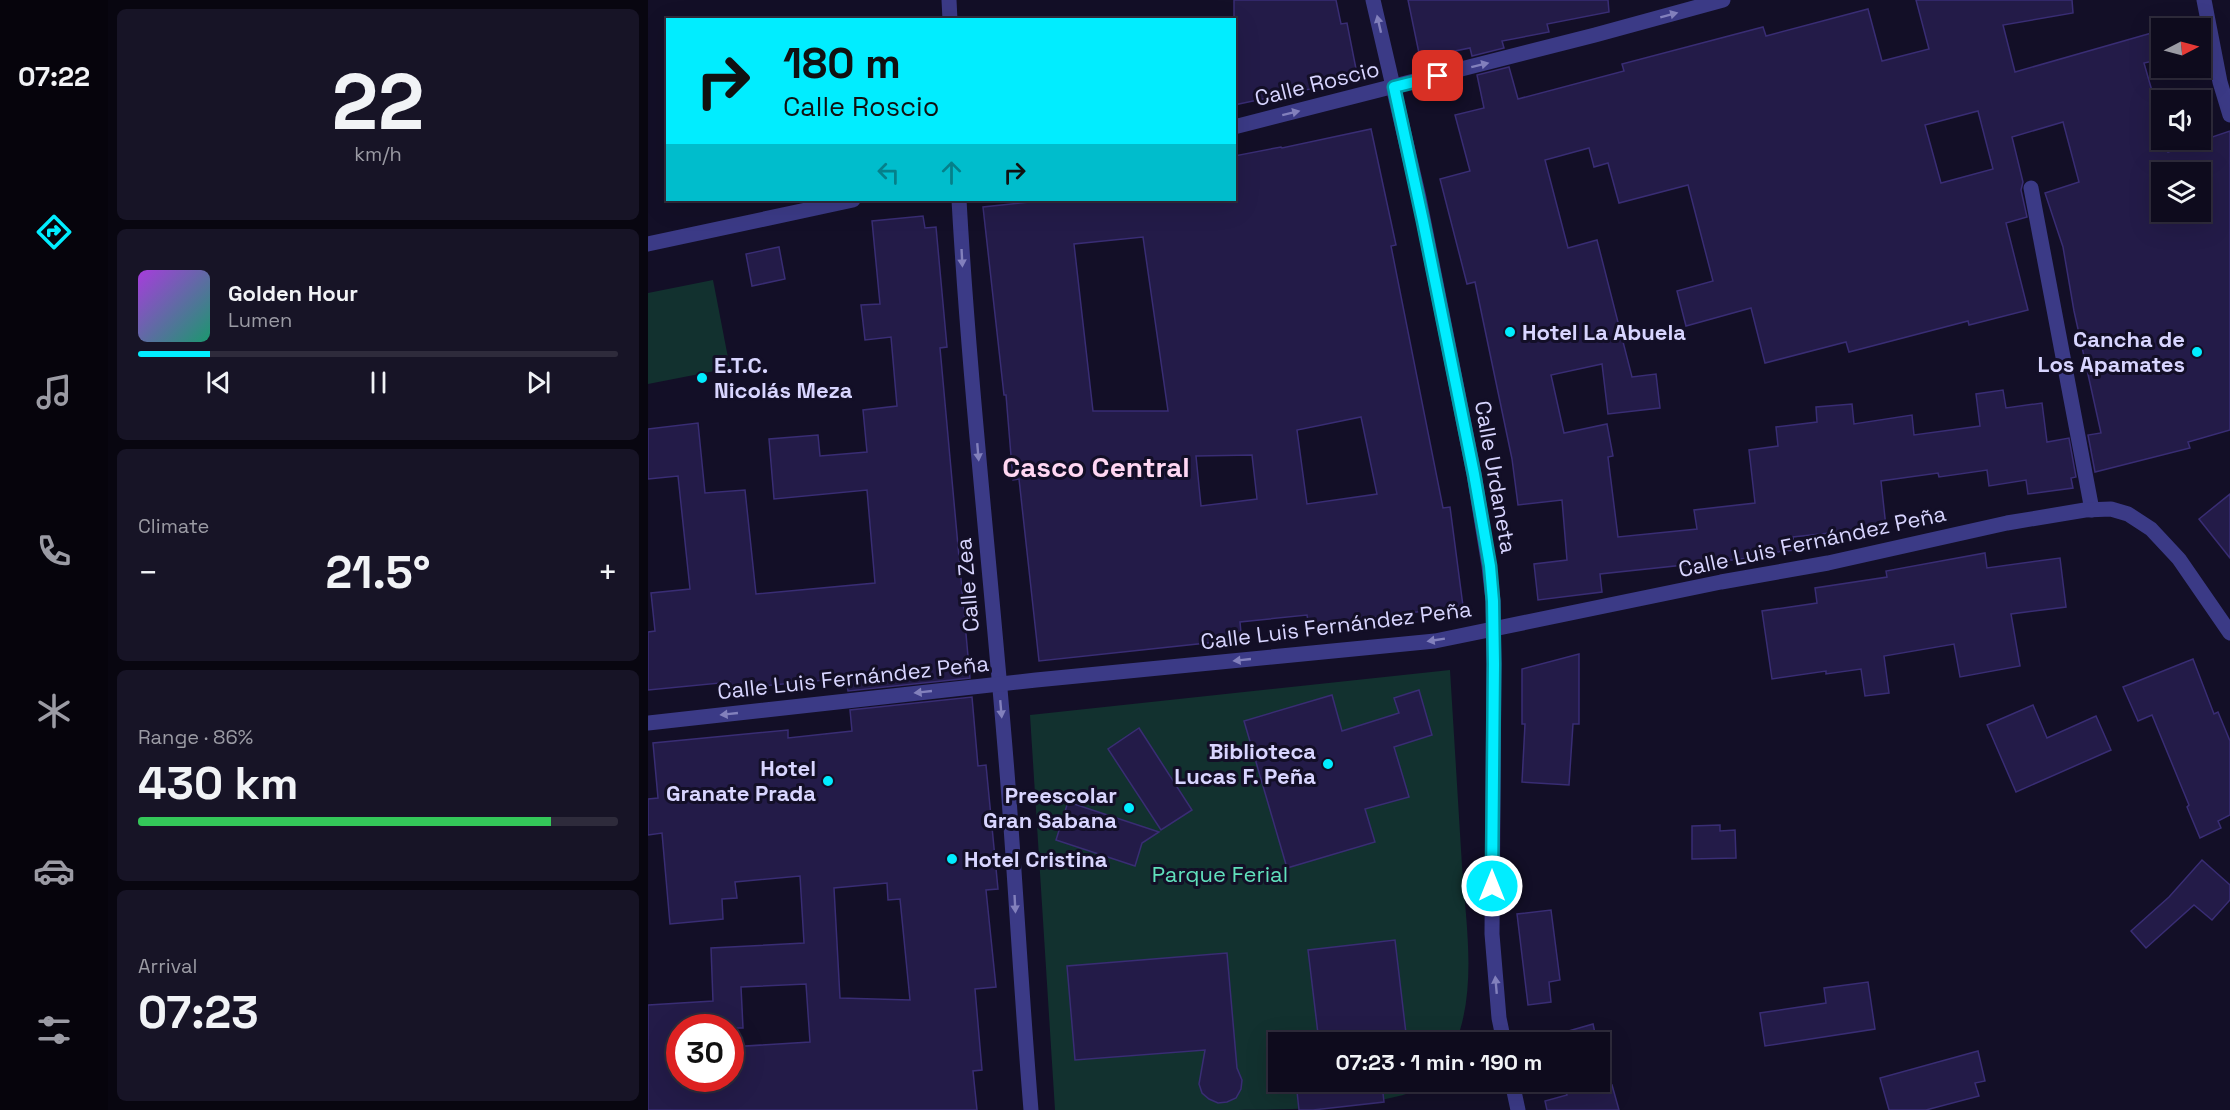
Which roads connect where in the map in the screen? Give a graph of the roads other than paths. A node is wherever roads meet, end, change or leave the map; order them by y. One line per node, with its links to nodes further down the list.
1 (950, 0): 5 (street)
2 (1374, 0): 6 (street, Calle Urdaneta, one-way to 2)
3 (1723, 0): 6 (street, Calle Roscio, one-way to 3)
4 (2204, 0): 7 (street)
5 (950, 18)
6 (1394, 87): 8 (street, Calle Roscio, one-way to 6); 14 (street, Calle Urdaneta)
7 (2230, 115)
8 (1236, 126)
9 (2031, 188): 13 (street)
10 (848, 201): 12 (street)
11 (959, 201): 16 (street, Calle Zea, one-way to 16)
12 (648, 244)
13 (2092, 510): 14 (street, Calle Luis Fernández Peña); 15 (street, Calle Luis Fernández Peña)
14 (1494, 629): 16 (street, Calle Luis Fernández Peña, one-way to 16); 18 (street, Calle Urdaneta, one-way to 14)
15 (2230, 633)
16 (998, 684): 17 (street, Calle Luis Fernández Peña, one-way to 17); 20 (street, Calle Zea, one-way to 20)
17 (648, 723)
18 (1502, 1032)
19 (1514, 1092): 21 (street)
20 (1031, 1110)
21 (1518, 1110)

